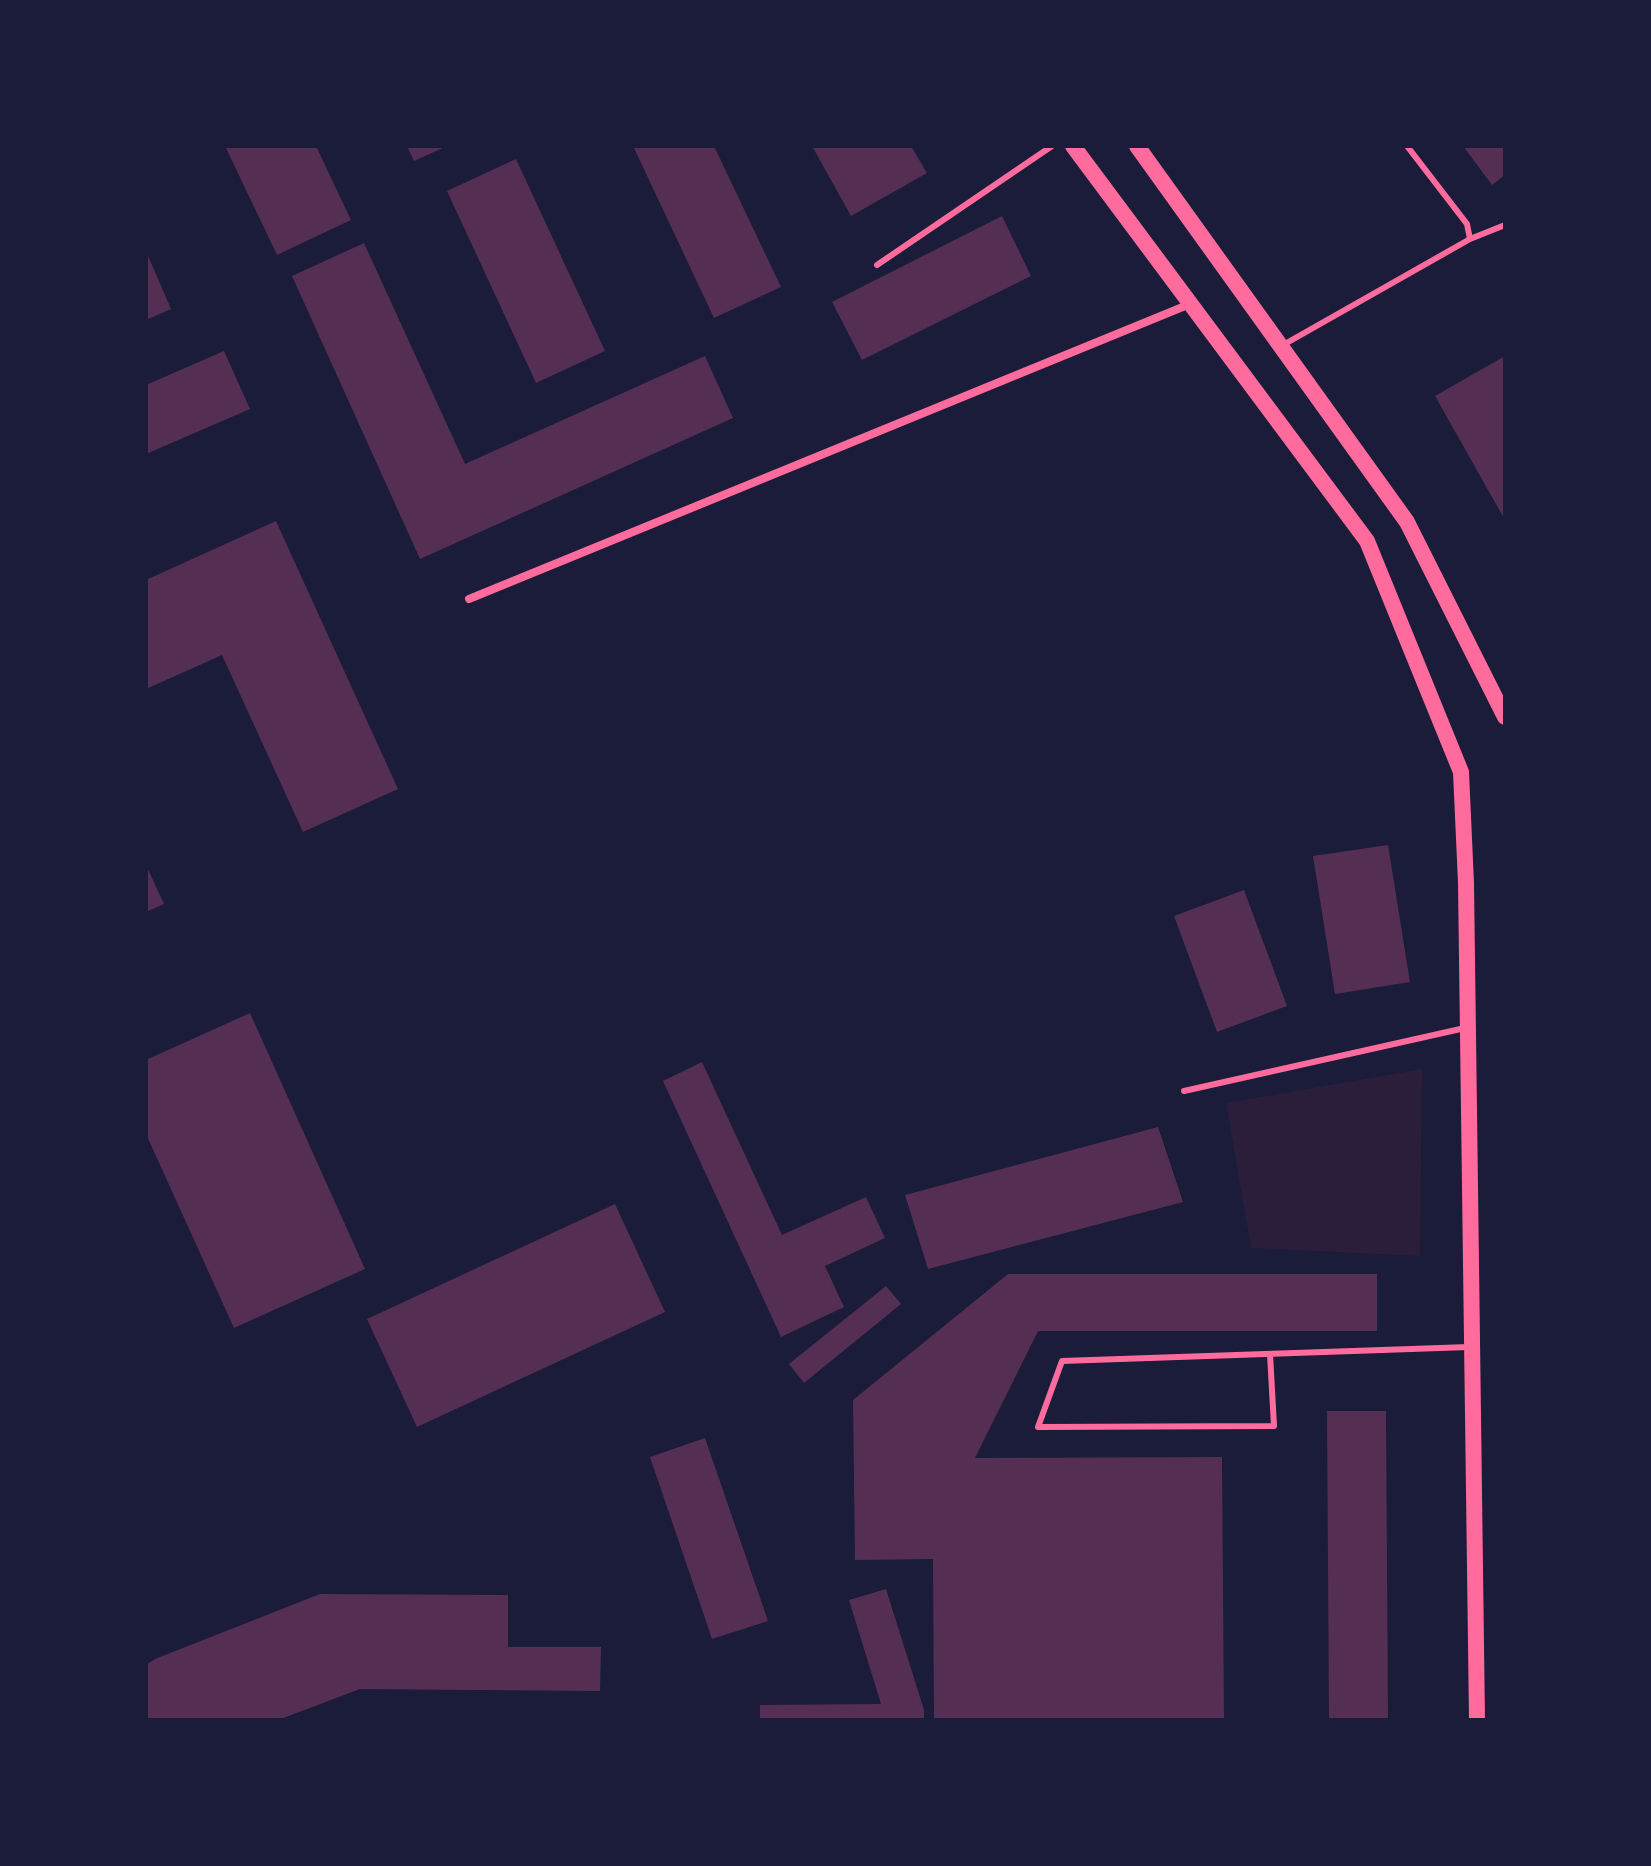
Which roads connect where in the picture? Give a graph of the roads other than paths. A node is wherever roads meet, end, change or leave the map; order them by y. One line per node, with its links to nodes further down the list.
1 (1052, 146): 7 (lane)
2 (1073, 146): 8 (main road)
3 (1137, 146): 9 (main road)
4 (1407, 146): 6 (lane)
5 (1505, 225): 6 (lane)
6 (1470, 239): 9 (lane)
7 (877, 265)
8 (1191, 304): 10 (street); 12 (main road)
9 (1282, 345): 11 (main road)
10 (469, 599)
11 (1505, 717)
12 (1468, 1027): 13 (lane); 14 (main road)
13 (1184, 1091)
14 (1473, 1347): 15 (lane); 16 (main road)
15 (1270, 1354): 15 (lane)
16 (1477, 1720)

